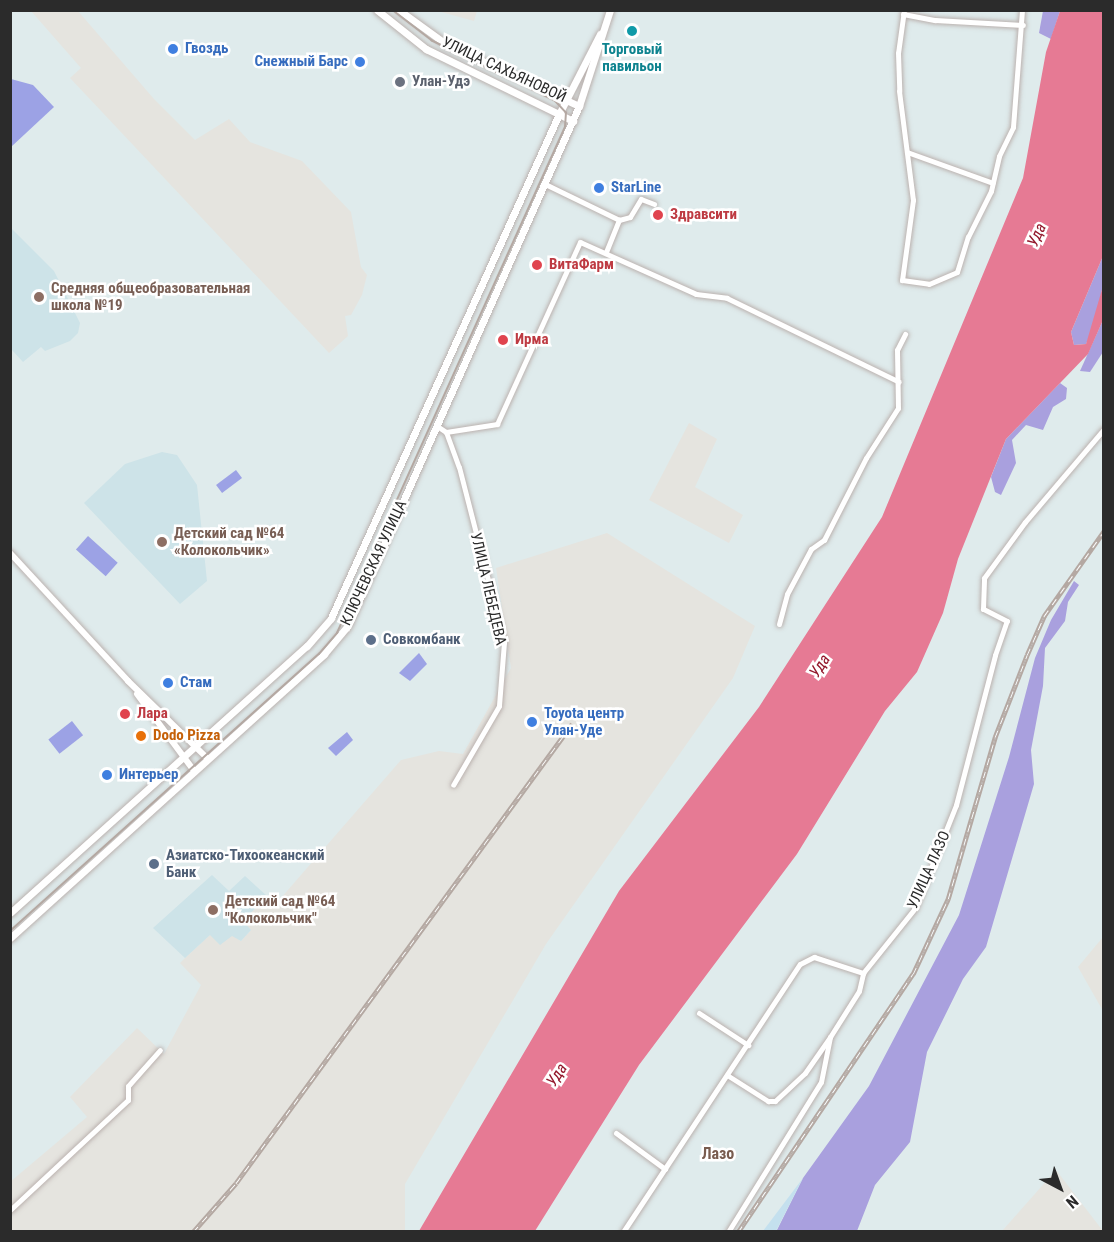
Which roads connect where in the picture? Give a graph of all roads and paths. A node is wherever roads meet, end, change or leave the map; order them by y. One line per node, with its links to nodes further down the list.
1 (377, 10): 9 (main road, УЛИЦА САХЬЯНОВОЙ)
2 (399, 10): 8 (main road, УЛИЦА САХЬЯНОВОЙ)
3 (610, 10): 6 (main road)
4 (1022, 10): 7 (street)
5 (903, 13): 7 (street); 14 (street)
6 (606, 24): 10 (main road, КЛЮЧЕВСКАЯ УЛИЦА); 11 (main road, КЛЮЧЕВСКАЯ УЛИЦА)
7 (1023, 25): 15 (street)
8 (434, 36): 9 (main road); 10 (main road, УЛИЦА САХЬЯНОВОЙ)
9 (426, 50): 12 (main road, УЛИЦА САХЬЯНОВОЙ)
10 (566, 99): 11 (main road, УЛИЦА САХЬЯНОВОЙ); 12 (main road, КЛЮЧЕВСКАЯ УЛИЦА)
11 (579, 106): 13 (main road, КЛЮЧЕВСКАЯ УЛИЦА)
12 (559, 114): 13 (main road, УЛИЦА САХЬЯНОВОЙ); 28 (main road, КЛЮЧЕВСКАЯ УЛИЦА)
13 (574, 117): 16 (main road, КЛЮЧЕВСКАЯ УЛИЦА)
14 (907, 152): 15 (street); 15 (street)
15 (993, 183)
16 (544, 184): 18 (street); 22 (main road, КЛЮЧЕВСКАЯ УЛИЦА)
17 (654, 204): 18 (street)
18 (619, 220): 19 (street)
19 (606, 252): 21 (street); 24 (street)
20 (905, 334): 21 (street)
21 (899, 382): 26 (street)
22 (436, 426): 24 (street); 30 (main road, КЛЮЧЕВСКАЯ УЛИЦА)
23 (1104, 429): 35 (street, УЛИЦА ЛАЗО)
24 (446, 432): 32 (street, УЛИЦА ЛЕБЕДЕВА)
25 (10, 553): 27 (street)
26 (779, 624)
27 (128, 681): 28 (street); 29 (street)
28 (195, 745): 29 (main road, КЛЮЧЕВСКАЯ УЛИЦА); 30 (street)
29 (182, 758): 31 (street); 33 (main road, КЛЮЧЕВСКАЯ УЛИЦА)
30 (208, 759): 31 (main road, КЛЮЧЕВСКАЯ УЛИЦА)
31 (195, 772): 34 (main road, КЛЮЧЕВСКАЯ УЛИЦА)
32 (453, 785)
33 (10, 913)
34 (10, 938)
35 (862, 973): 37 (street); 38 (street)
36 (699, 1013): 38 (street)
37 (830, 1037): 40 (street); 45 (street)
38 (748, 1045): 40 (street)
39 (160, 1050): 43 (street)
40 (727, 1075): 42 (street)
41 (616, 1133): 42 (street)
42 (665, 1168): 44 (street)
43 (10, 1210)
44 (623, 1232)
45 (728, 1232)

